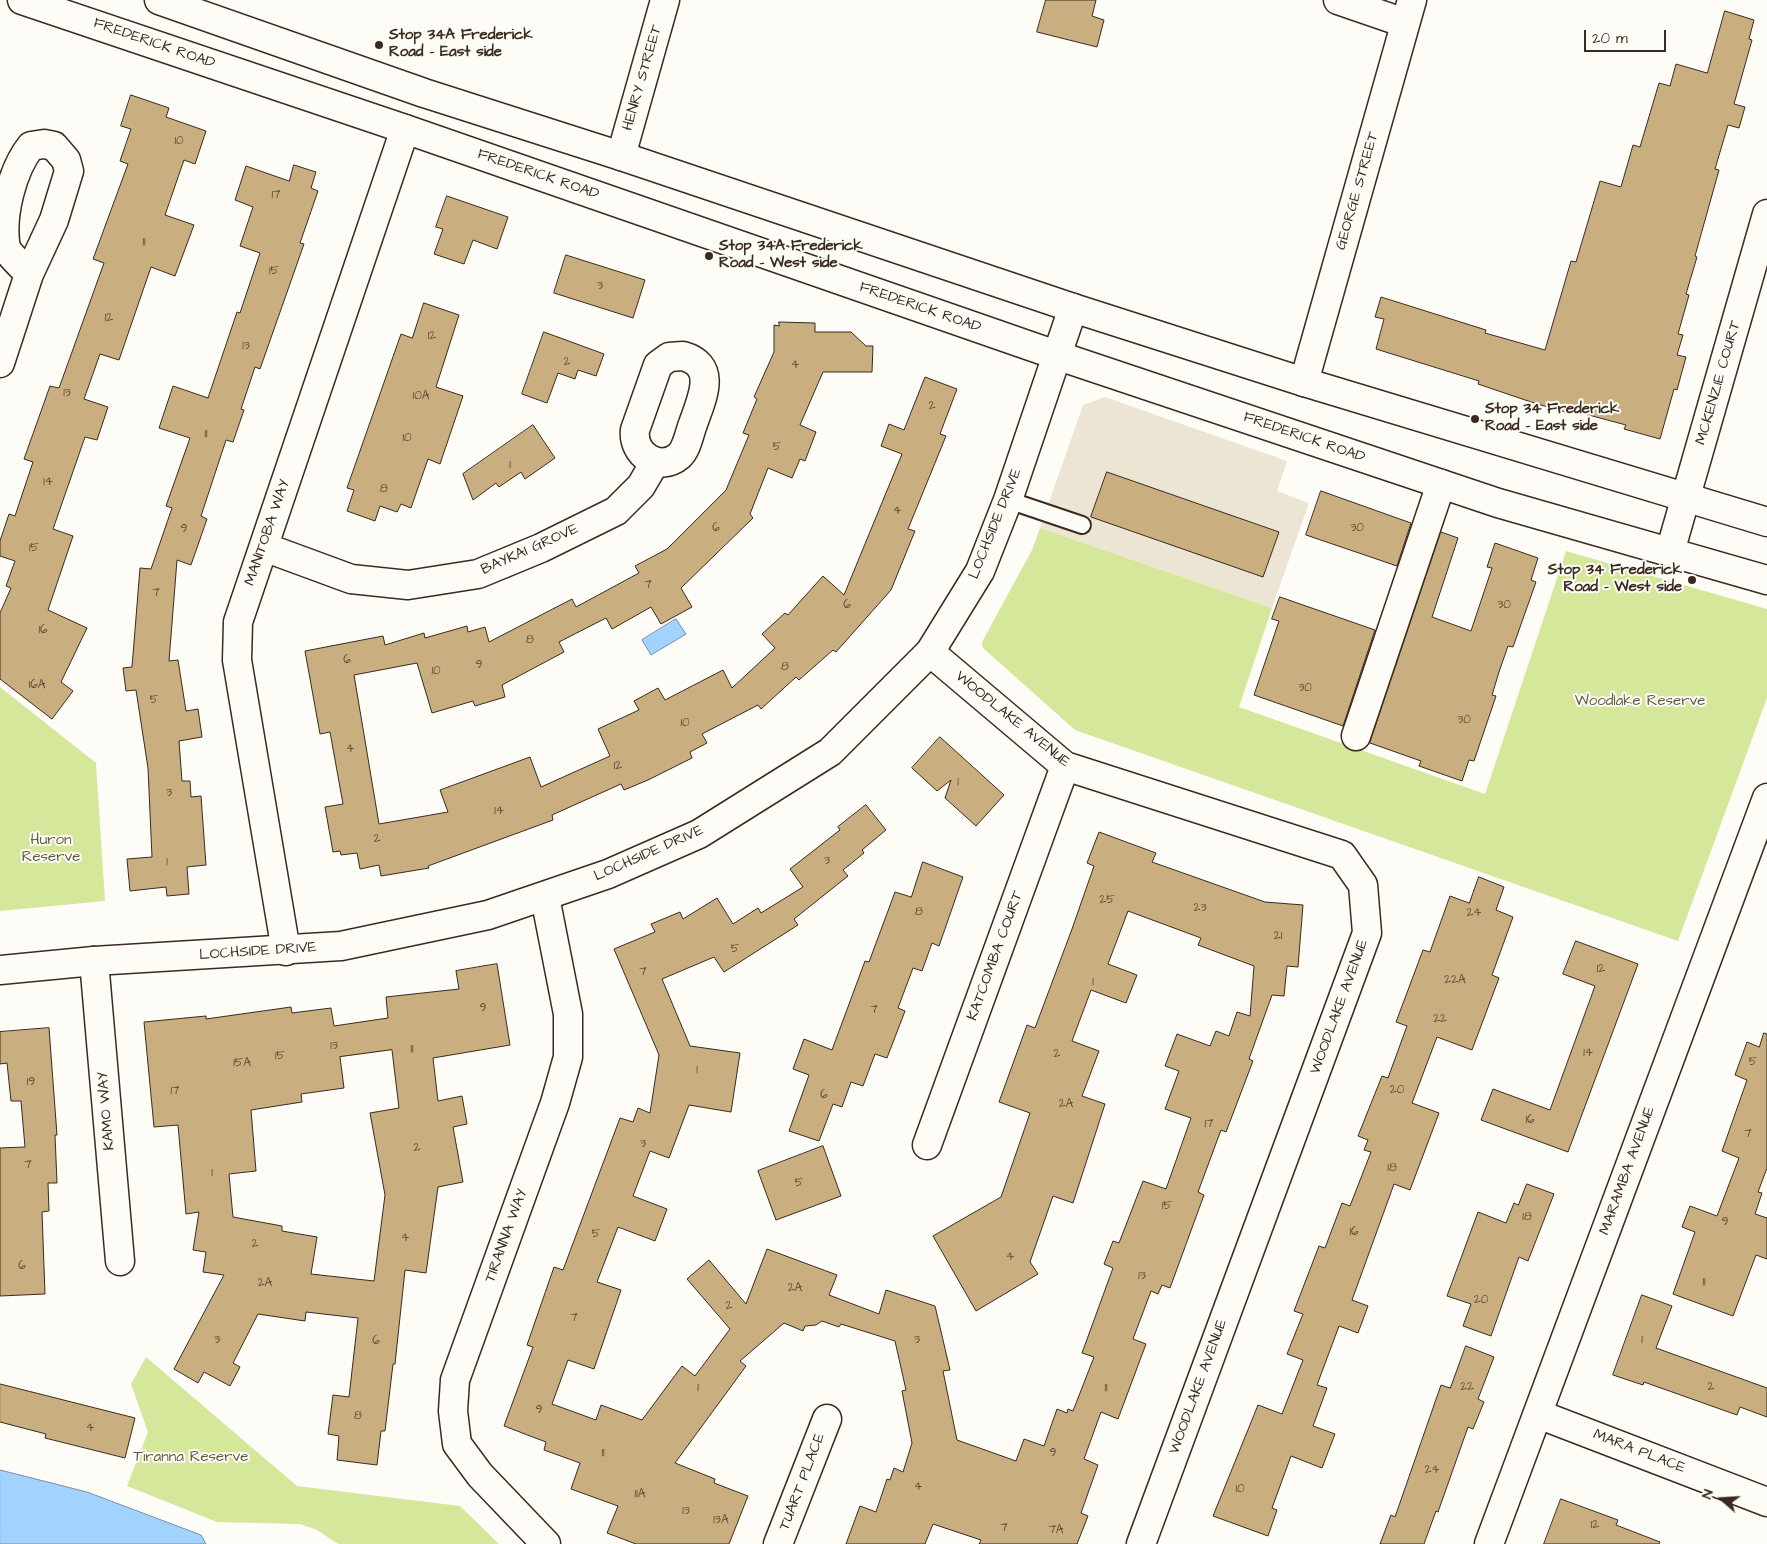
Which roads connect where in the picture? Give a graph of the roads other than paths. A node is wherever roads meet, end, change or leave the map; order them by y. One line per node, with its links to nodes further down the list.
1 (22, 0): 6 (street, FREDERICK ROAD)
2 (159, 0): 7 (street)
3 (665, 0): 7 (street, HENRY STREET)
4 (1338, 0): 5 (street)
5 (1409, 12): 13 (street, GEORGE STREET)
6 (405, 129): 11 (street, FREDERICK ROAD); 20 (street, MANITOBA WAY)
7 (621, 156): 10 (street)
8 (1767, 214): 16 (street, MCKENZIE COURT)
9 (29, 274): 12 (street)
10 (1073, 308): 11 (street, LOCHSIDE DRIVE); 13 (street)
11 (1056, 355): 15 (street, FREDERICK ROAD); 17 (street, LOCHSIDE DRIVE)
12 (0, 363)
13 (1304, 382): 16 (street)
14 (654, 462): 20 (street, BAYKAI GROVE)
15 (1441, 484): 21 (street, FREDERICK ROAD); 24 (street)
16 (1686, 499): 18 (street); 21 (street, MCKENZIE COURT)
17 (1008, 500): 19 (lane); 23 (street, LOCHSIDE DRIVE)
18 (1767, 522)
19 (1082, 525)
20 (264, 547): 28 (street, MANITOBA WAY)
21 (1670, 552): 22 (street, FREDERICK ROAD)
22 (1767, 580)
23 (930, 652): 25 (street, WOODLAKE AVENUE); 27 (street, LOCHSIDE DRIVE)
24 (1356, 736)
25 (1065, 766): 31 (street, KATCOMBA COURT); 38 (street, WOODLAKE AVENUE)
26 (1767, 798): 33 (street, MARAMBA AVENUE)
27 (545, 897): 28 (street, LOCHSIDE DRIVE); 36 (street, TIRANNA WAY)
28 (286, 951): 29 (street, LOCHSIDE DRIVE)
29 (94, 961): 30 (street, LOCHSIDE DRIVE); 32 (street, KAMO WAY)
30 (0, 970)
31 (926, 1145)
32 (120, 1260)
33 (1538, 1414): 35 (street, MARA PLACE); 39 (street, MARAMBA AVENUE)
34 (827, 1419): 37 (street, TUART PLACE)
35 (1767, 1502)
36 (546, 1544)
37 (778, 1544)
38 (1141, 1544)
39 (1489, 1544)

